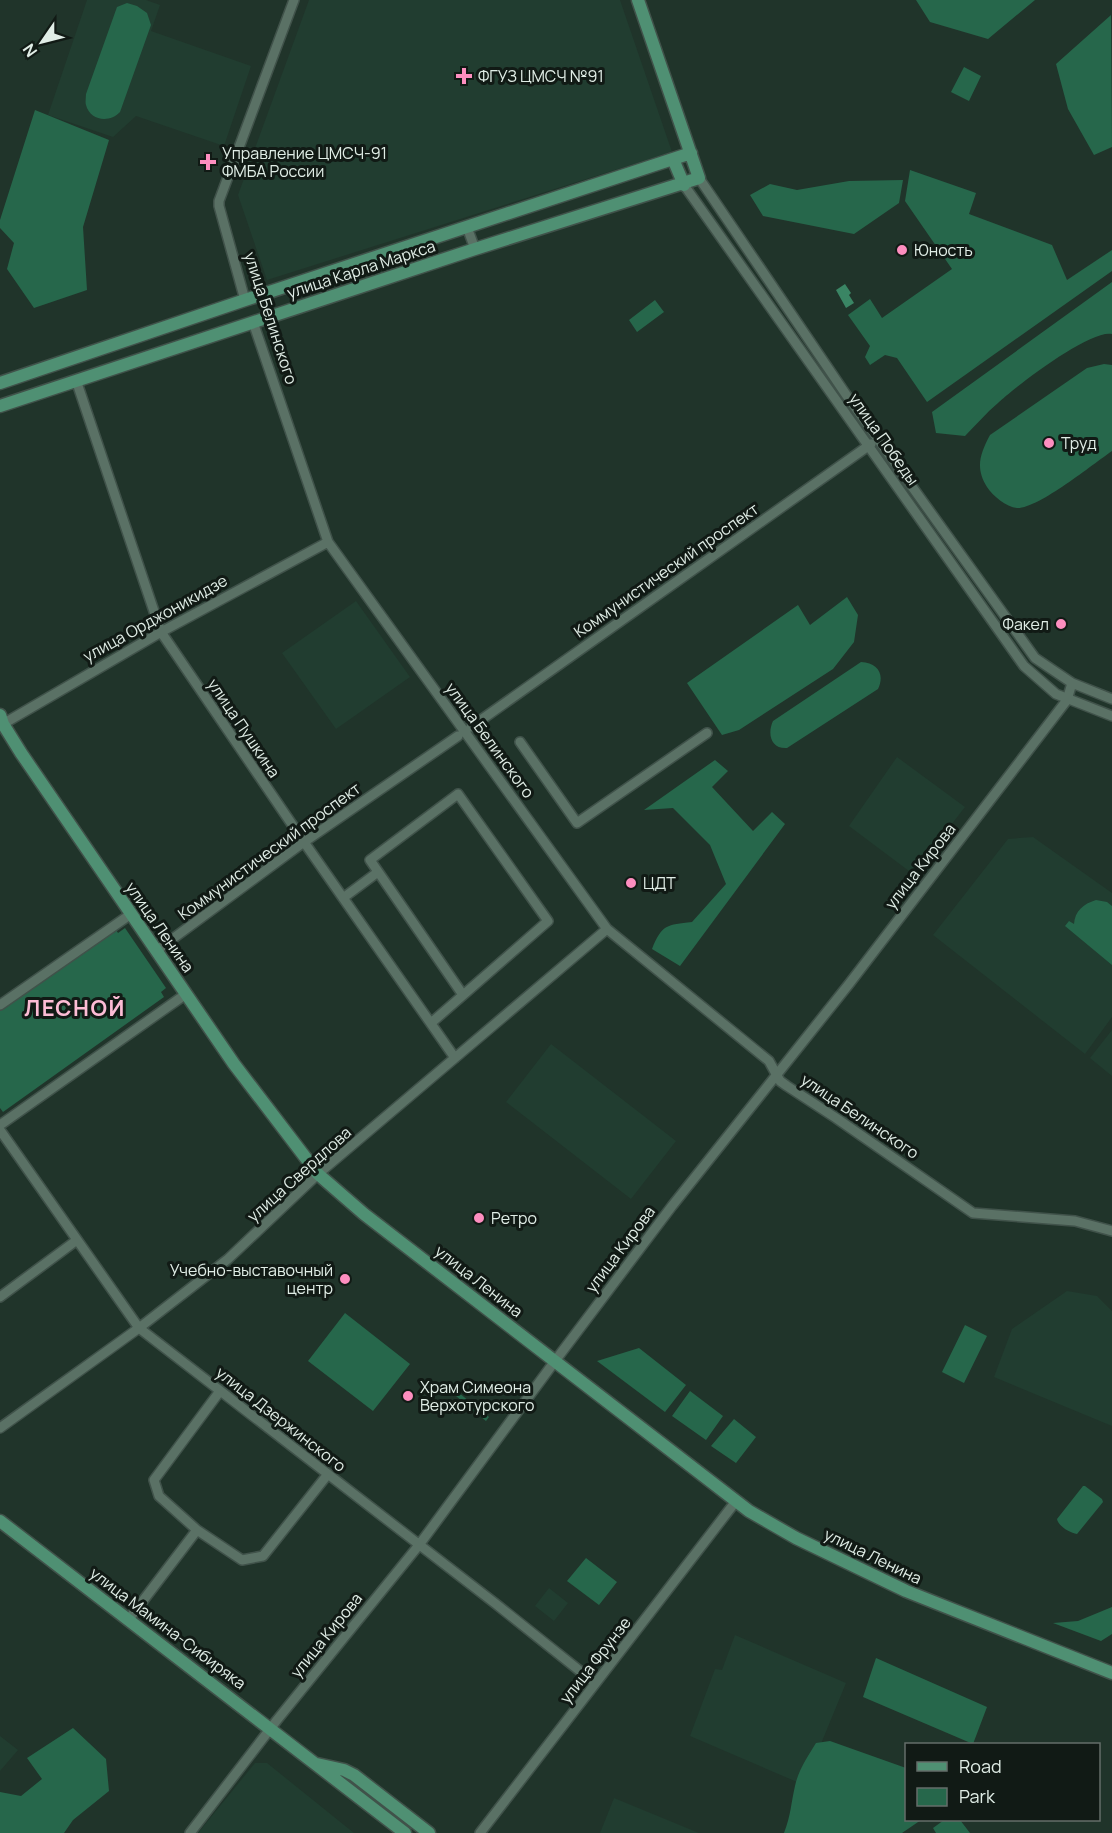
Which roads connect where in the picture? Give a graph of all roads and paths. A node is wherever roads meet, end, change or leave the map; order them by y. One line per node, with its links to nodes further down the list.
1 (294, 0): 9 (street, улица Белинского)
2 (638, 0): 3 (main road, улица Победы)
3 (691, 153): 4 (main road); 5 (main road, улица Победы)
4 (673, 159): 6 (main road, улица Победы); 7 (main road, улица Карла Маркса)
5 (699, 178): 6 (main road, улица Карла Маркса); 14 (street, улица Победы)
6 (684, 184): 8 (main road, улица Карла Маркса); 15 (street, улица Победы)
7 (467, 227): 8 (street); 9 (main road, улица Карла Маркса)
8 (475, 249): 10 (main road, улица Карла Маркса)
9 (245, 300): 10 (main road, улица Белинского); 12 (main road, улица Карла Маркса)
10 (253, 322): 11 (main road, улица Карла Маркса); 16 (street, улица Белинского)
11 (76, 380): 13 (main road, улица Карла Маркса); 17 (street, улица Пушкина)
12 (0, 383)
13 (0, 406)
14 (878, 439): 15 (street, Коммунистический проспект); 18 (street, улица Победы)
15 (868, 446): 20 (street, улица Победы); 23 (street, Коммунистический проспект)
16 (328, 542): 17 (street, улица Орджоникидзе); 31 (street, улица Белинского)
17 (161, 632): 22 (street, улица Орджоникидзе); 27 (street, улица Пушкина)
18 (1072, 683): 19 (street, улица Победы); 20 (street, улица Кирова)
19 (1112, 699)
20 (1067, 700): 21 (street, улица Победы); 38 (street, улица Кирова)
21 (1112, 716)
22 (1, 724): 30 (main road, улица Ленина)
23 (471, 727)
24 (707, 733): 26 (street)
25 (458, 736): 27 (street, Коммунистический проспект)
26 (520, 742)
27 (304, 842): 29 (street, улица Пушкина); 32 (street, Коммунистический проспект)
28 (378, 872): 29 (street); 33 (street); 33 (street)
29 (343, 898): 36 (street, улица Пушкина)
30 (129, 916): 32 (main road, улица Ленина); 34 (main road); 35 (street)
31 (607, 929): 37 (street, улица Свердлова); 38 (street, улица Белинского)
32 (156, 951): 34 (main road, улица Ленина)
33 (463, 995): 36 (street)
34 (184, 996): 39 (street); 41 (main road, улица Ленина)
35 (0, 1005)
36 (431, 1023): 37 (street, улица Пушкина)
37 (455, 1058): 41 (street, улица Свердлова)
38 (776, 1073): 42 (street, улица Белинского); 46 (street, улица Кирова)
39 (0, 1125)
40 (0, 1130): 43 (street, улица Дзержинского)
41 (317, 1175): 45 (street, улица Свердлова); 46 (main road, улица Ленина)
42 (1112, 1231)
43 (77, 1240): 44 (street); 45 (street, улица Дзержинского)
44 (0, 1297)
45 (139, 1328): 47 (street, улица Дзержинского); 48 (street, улица Свердлова)
46 (553, 1363): 50 (main road, улица Ленина); 53 (street, улица Кирова)
47 (220, 1390): 49 (street, улица Дзержинского); 52 (street)
48 (0, 1428)
49 (328, 1474): 52 (street); 53 (street, улица Дзержинского)
50 (735, 1503): 55 (main road, улица Ленина); 58 (street, улица Фрунзе)
51 (0, 1521): 54 (main road, улица Мамина-Сибиряка)
52 (197, 1530): 54 (street)
53 (419, 1545): 58 (street, улица Дзержинского); 59 (street, улица Кирова)
54 (129, 1619): 59 (main road, улица Мамина-Сибиряка)
55 (1075, 1661): 56 (main road, улица Ленина); 57 (main road)
56 (1112, 1673)
57 (1112, 1679)
58 (595, 1683): 64 (street, улица Фрунзе)
59 (270, 1729): 60 (main road, улица Мамина-Сибиряка); 61 (street, улица Кирова)
60 (313, 1764): 62 (main road, улица Мамина-Сибиряка); 63 (main road, улица Мамина-Сибиряка)
61 (189, 1833)
62 (405, 1833)
63 (429, 1833)
64 (480, 1833)

